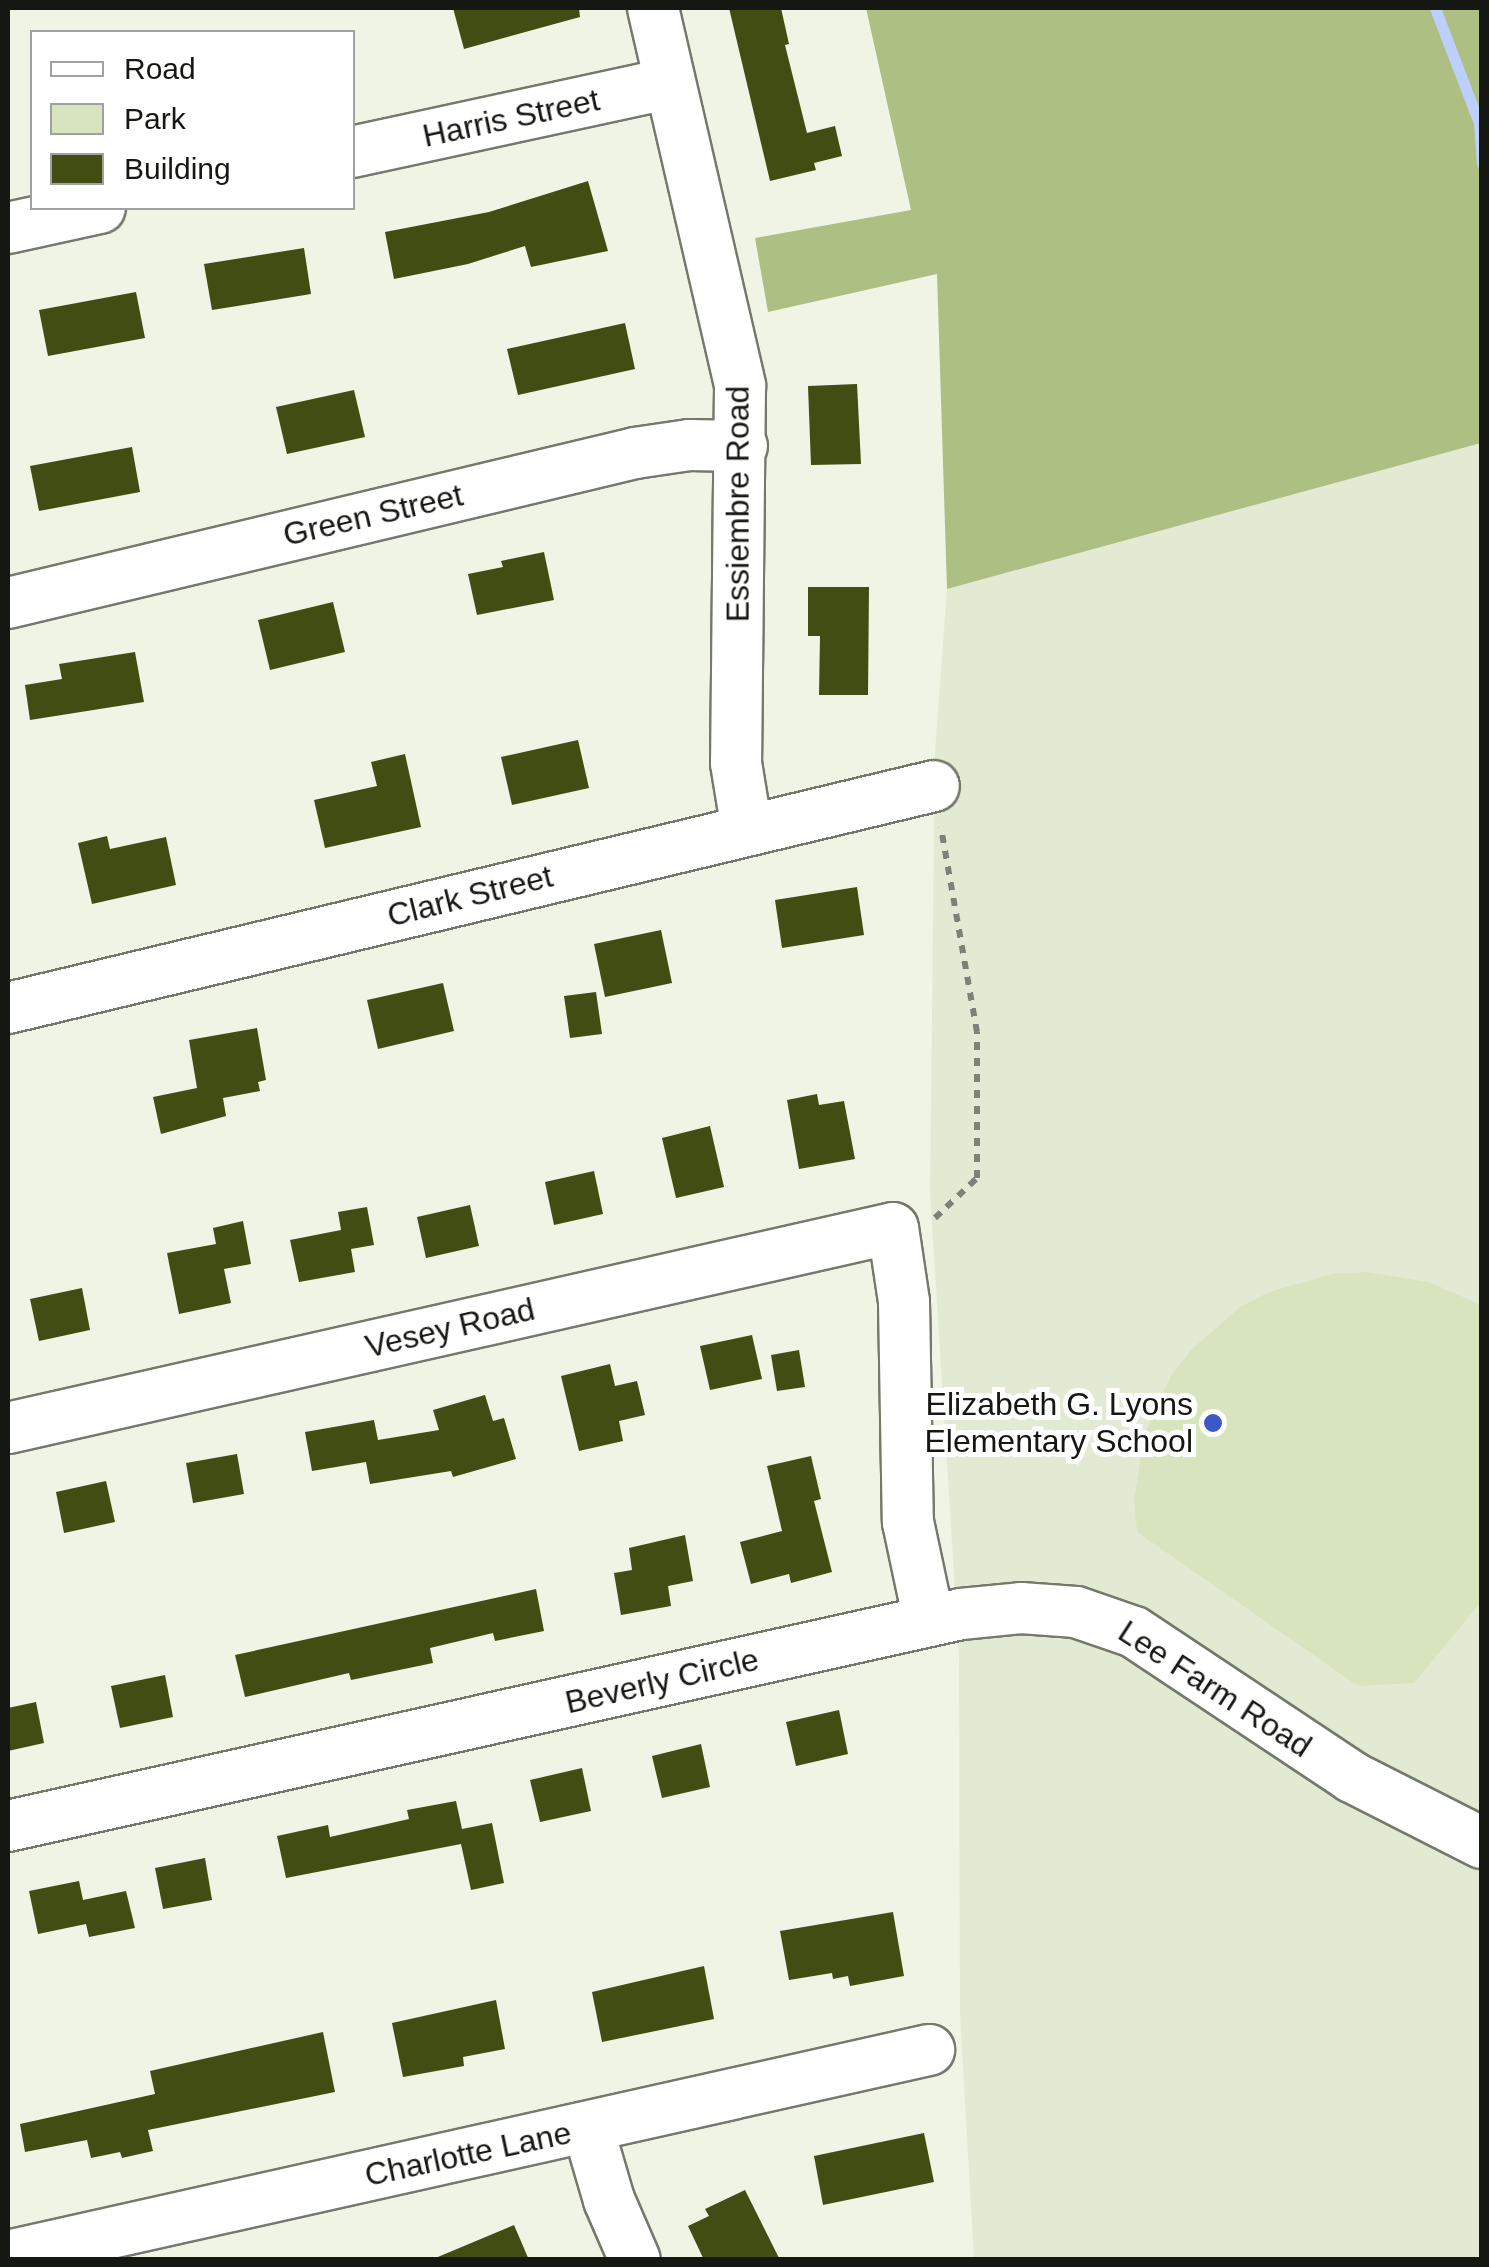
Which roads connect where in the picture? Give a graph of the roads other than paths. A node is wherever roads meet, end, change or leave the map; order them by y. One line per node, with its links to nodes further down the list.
1 (654, 8): 2 (street, Essiembre Road)
2 (670, 83): 3 (street, Harris Street); 6 (street, Essiembre Road)
3 (355, 151)
4 (91, 210): 5 (street)
5 (8, 228)
6 (742, 446): 7 (street, Green Street); 9 (street, Essiembre Road)
7 (8, 603)
8 (934, 786): 9 (street, Clark Street)
9 (747, 830): 10 (street, Clark Street)
10 (8, 1008)
11 (8, 1428): 12 (street, Vesey Road)
12 (929, 1622): 13 (street, Beverly Circle); 14 (street, Lee Farm Road)
13 (8, 1826)
14 (1482, 1843)
15 (929, 2050): 16 (street, Charlotte Lane)
16 (588, 2128): 17 (street, Charlotte Lane); 18 (street)
17 (8, 2256)
18 (635, 2260)

